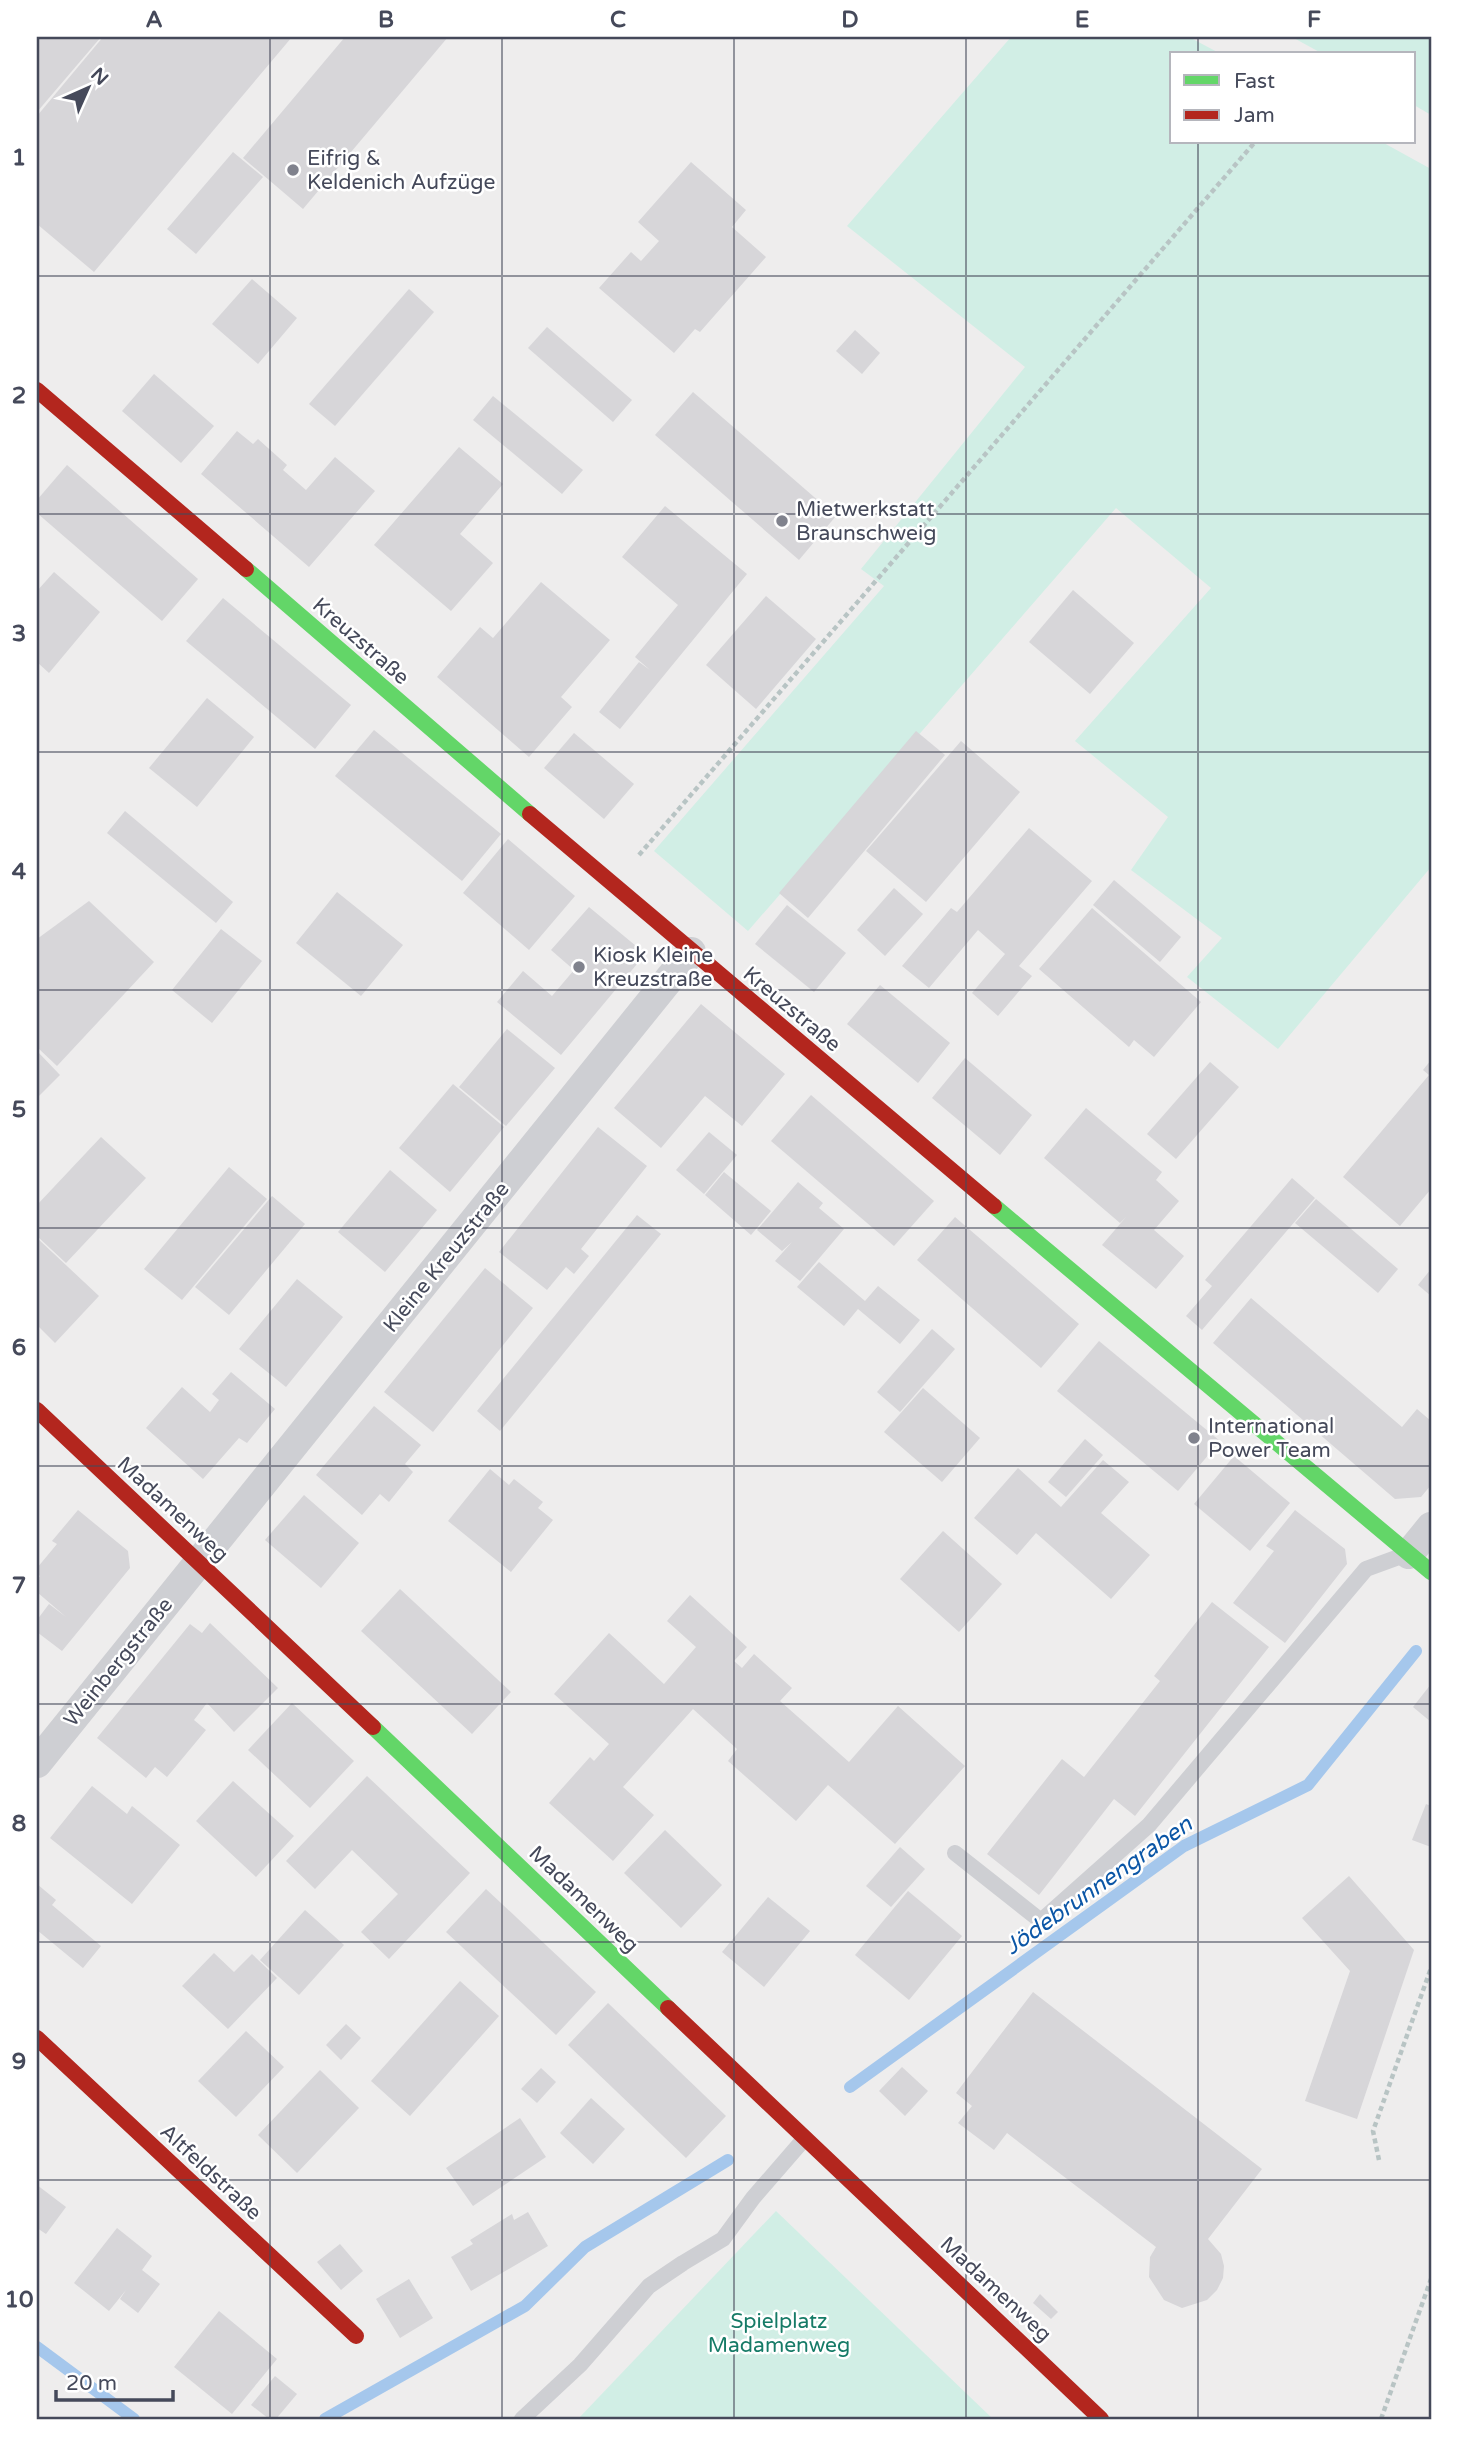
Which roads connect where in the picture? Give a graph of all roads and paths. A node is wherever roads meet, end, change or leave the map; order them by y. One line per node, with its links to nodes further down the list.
1 (1253, 144): 3 (path)
2 (37, 390): 3 (street, Kreuzstraße)
3 (614, 886): 4 (street, Kreuzstraße)
4 (691, 952): 7 (street, Kleine Kreuzstraße); 8 (street, Kreuzstraße)
5 (37, 1410): 7 (street, Madamenweg)
6 (1431, 1527): 8 (street)
7 (199, 1562): 9 (street, Weinbergstraße); 13 (street, Madamenweg)
8 (1420, 1563): 10 (lane)
9 (37, 1763)
10 (955, 1853)
11 (1431, 1968): 14 (path)
12 (37, 2038): 16 (street, Altfeldstraße)
13 (805, 2138): 17 (lane); 18 (street, Madamenweg)
14 (1378, 2160)
15 (1431, 2279): 19 (path)
16 (356, 2336)
17 (522, 2419)
18 (1101, 2419)
19 (1381, 2419)

